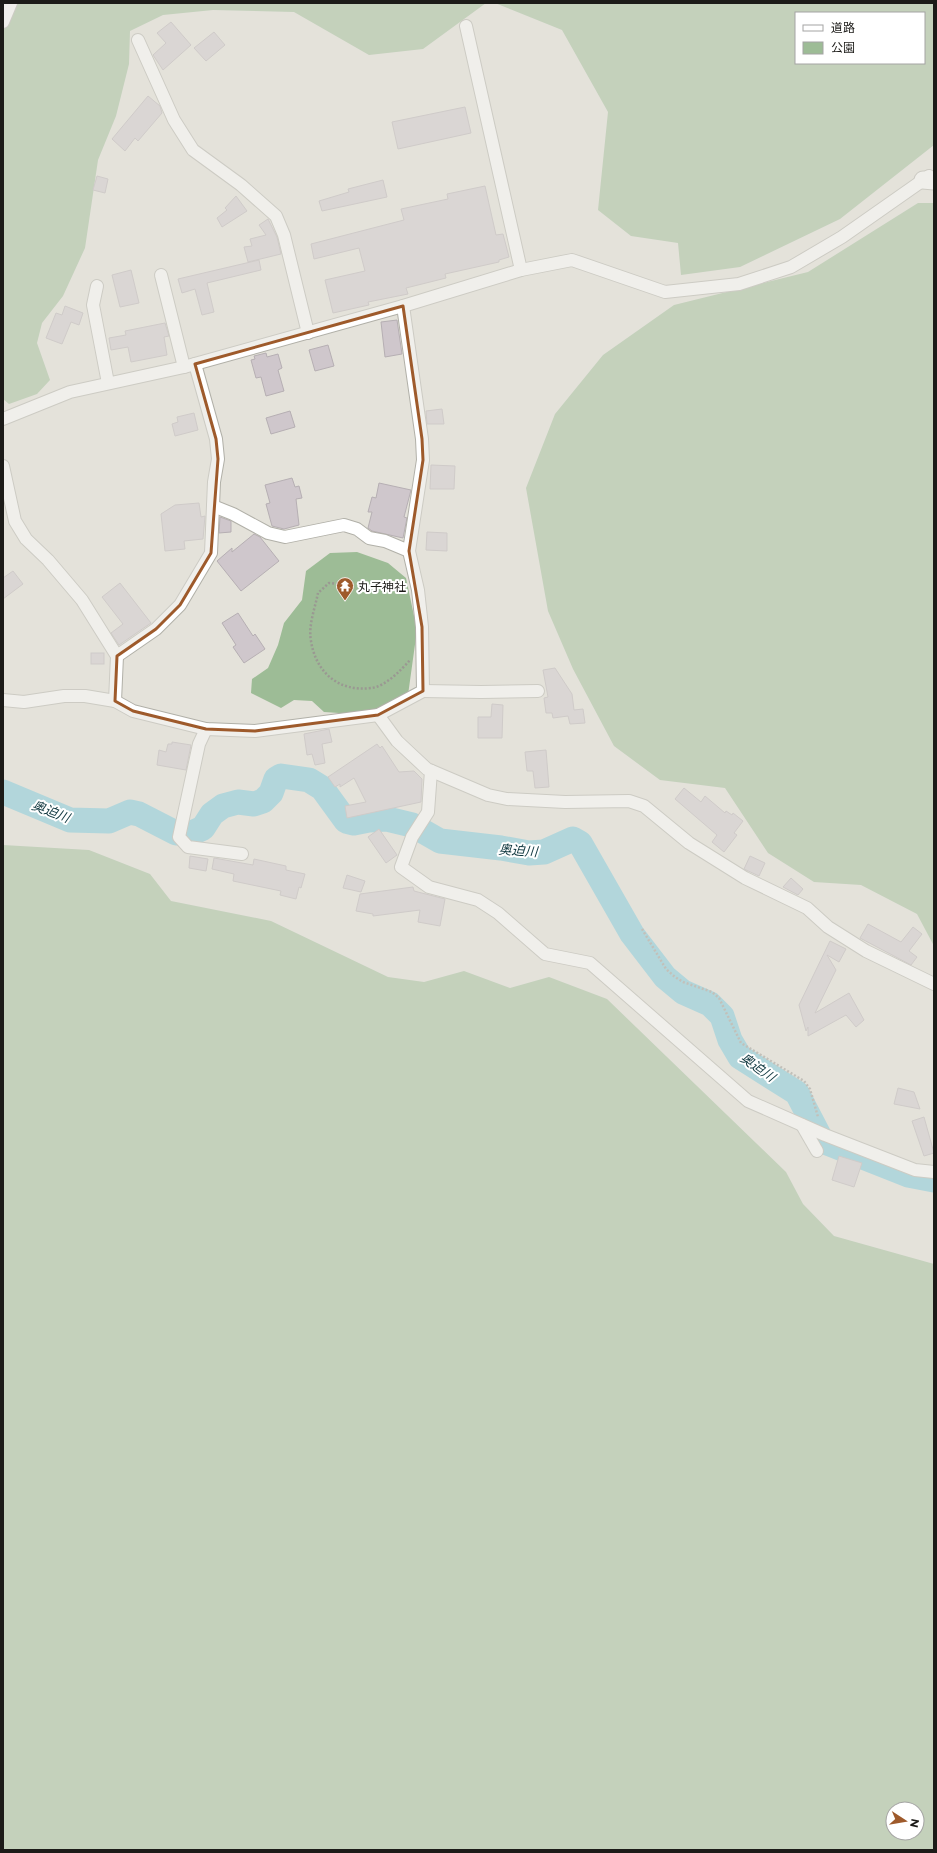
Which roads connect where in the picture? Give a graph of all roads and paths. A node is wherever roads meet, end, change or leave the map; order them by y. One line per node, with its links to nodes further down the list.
1 (11, 3): 2 (street)
2 (3, 22)
3 (466, 26): 6 (street)
4 (138, 40): 10 (street)
5 (930, 178): 6 (street)
6 (521, 270): 9 (street)
7 (161, 276): 11 (street)
8 (97, 286): 12 (street)
9 (403, 306): 10 (street); 16 (street)
10 (308, 333): 11 (street)
11 (189, 366): 12 (street); 15 (street)
12 (108, 383): 13 (street)
13 (3, 419)
14 (3, 466): 19 (street)
15 (213, 506): 16 (street); 19 (street)
16 (409, 551): 18 (street)
17 (346, 584): 18 (path)
18 (423, 647): 21 (street)
19 (117, 656): 23 (street)
20 (538, 690): 21 (street)
21 (423, 691): 24 (street)
22 (3, 700): 23 (street)
23 (116, 701): 25 (street)
24 (378, 715): 25 (street); 26 (street)
25 (206, 729): 27 (street)
26 (431, 771): 29 (street); 30 (street)
27 (242, 854)
28 (642, 929): 31 (path)
29 (934, 984)
30 (802, 1125): 31 (street); 32 (street)
31 (822, 1134): 33 (street)
32 (817, 1151)
33 (934, 1172)

